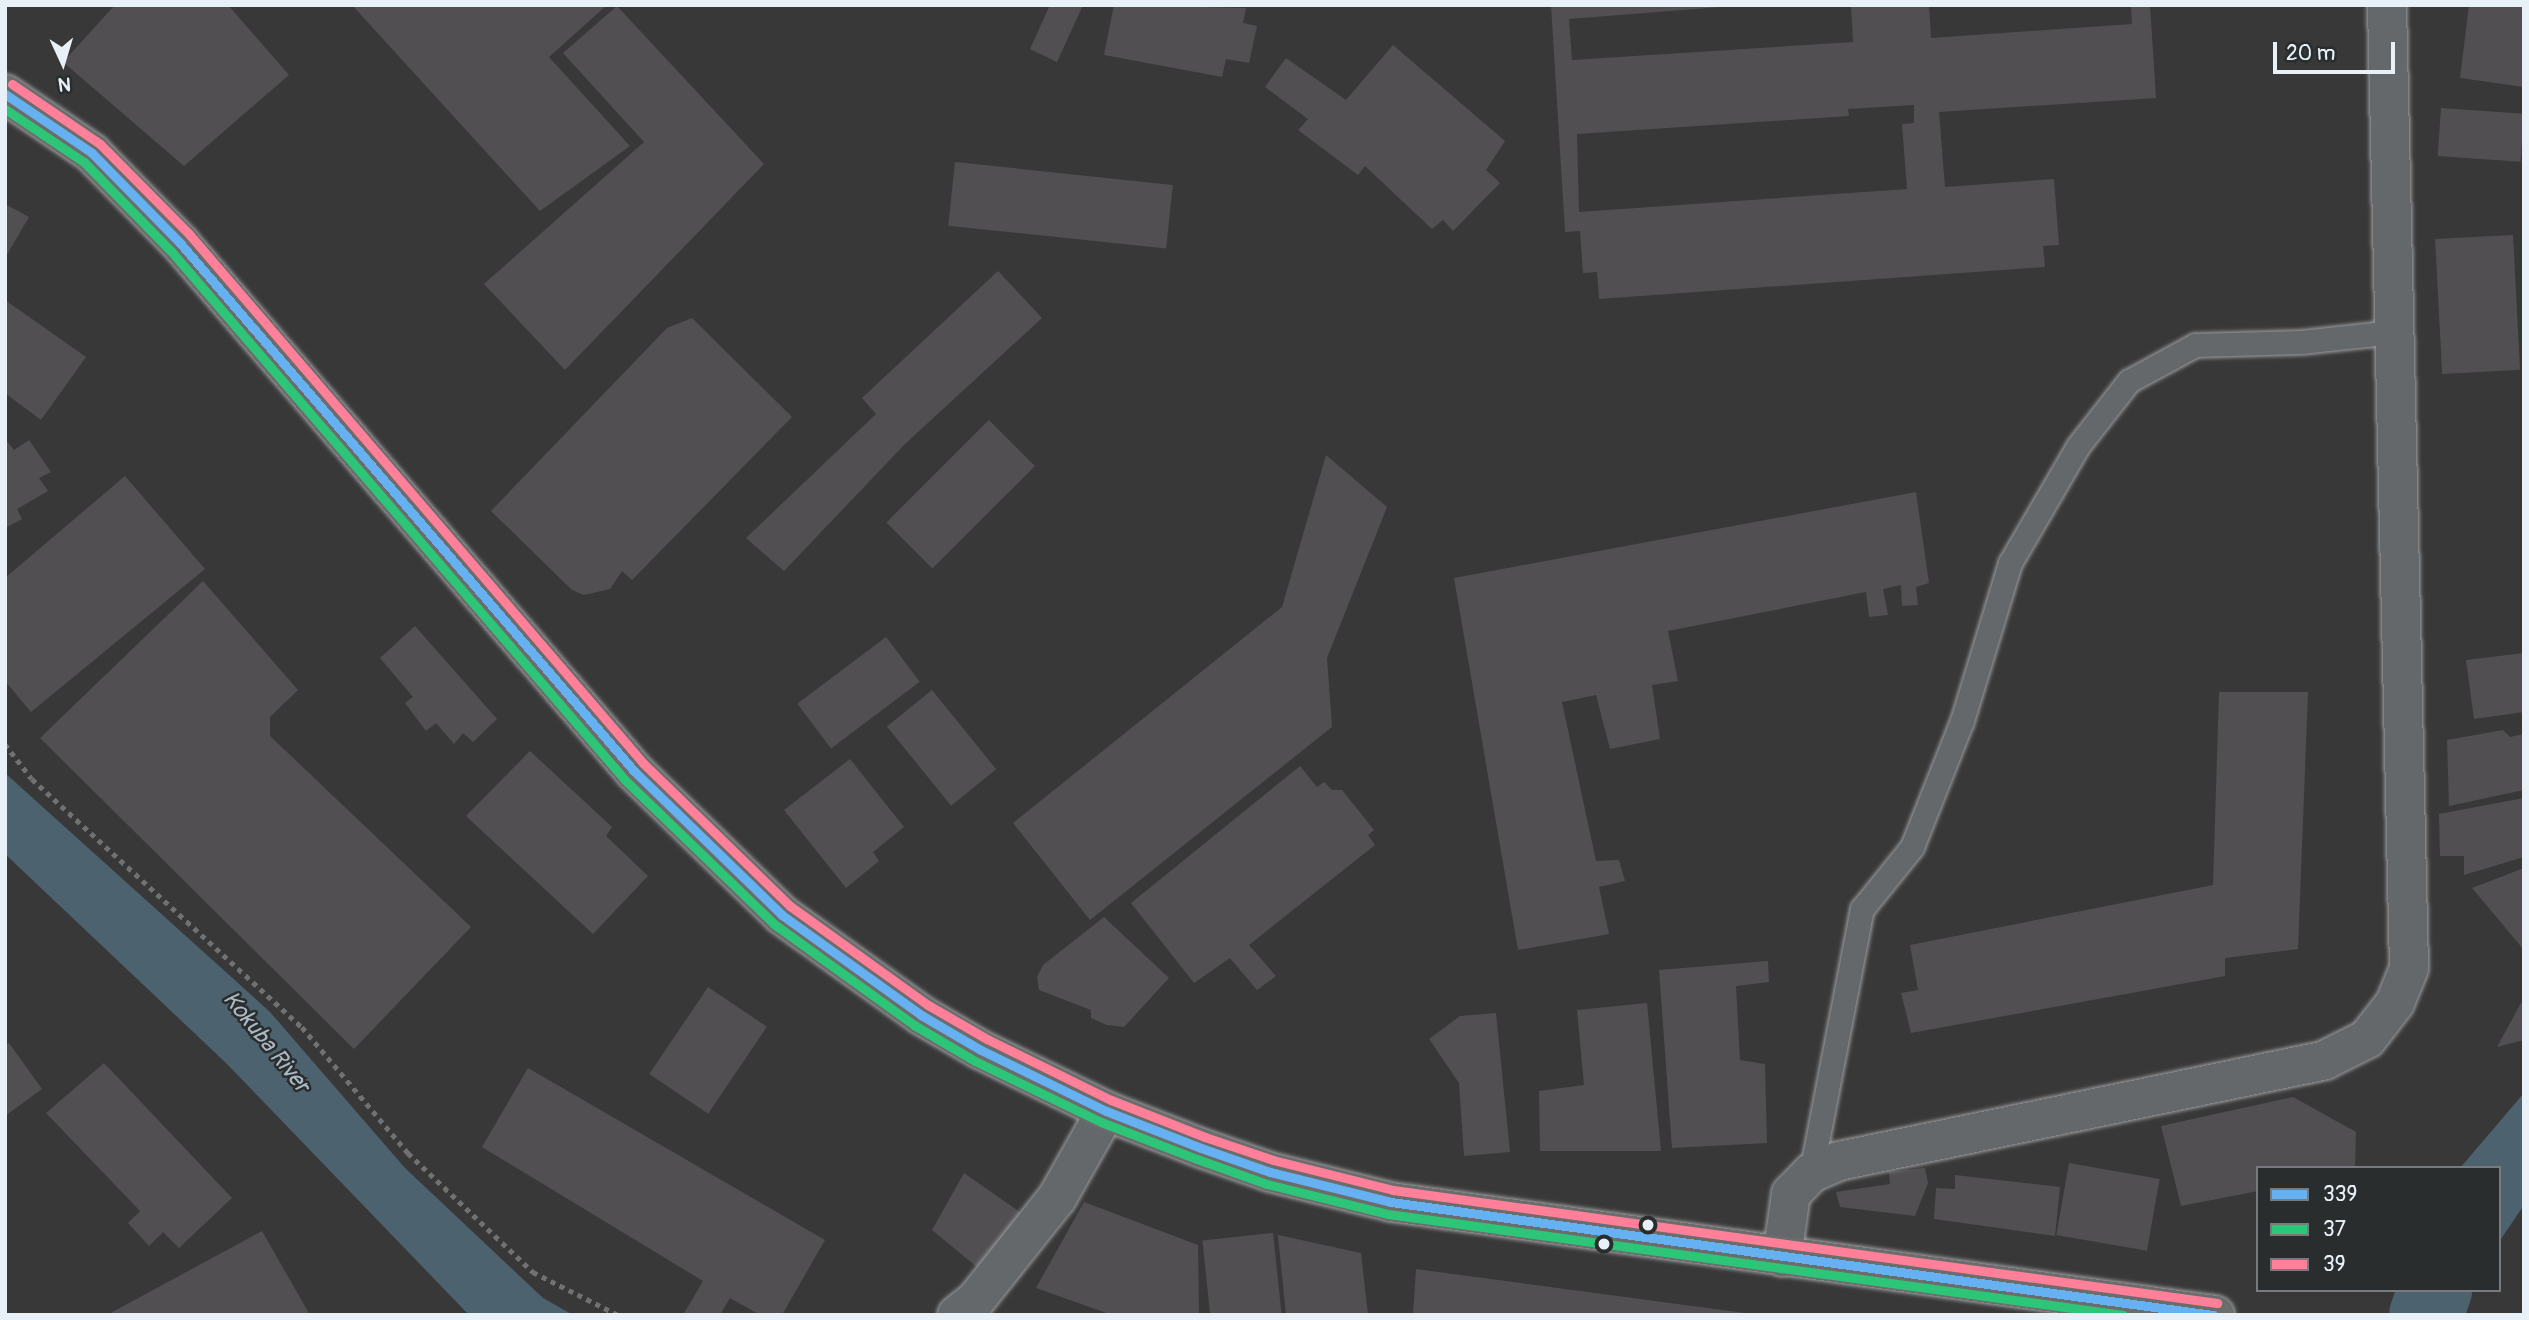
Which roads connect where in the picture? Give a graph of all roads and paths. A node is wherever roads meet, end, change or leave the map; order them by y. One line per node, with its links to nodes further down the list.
1 (2387, 5): 3 (street)
2 (5, 94): 5 (highway)
3 (2393, 332): 6 (lane); 6 (street)
4 (5, 744): 9 (path)
5 (1106, 1111): 7 (highway); 10 (street)
6 (1811, 1173): 7 (street)
7 (1782, 1257): 8 (highway)
8 (2204, 1314)
9 (618, 1315)
10 (957, 1315)

